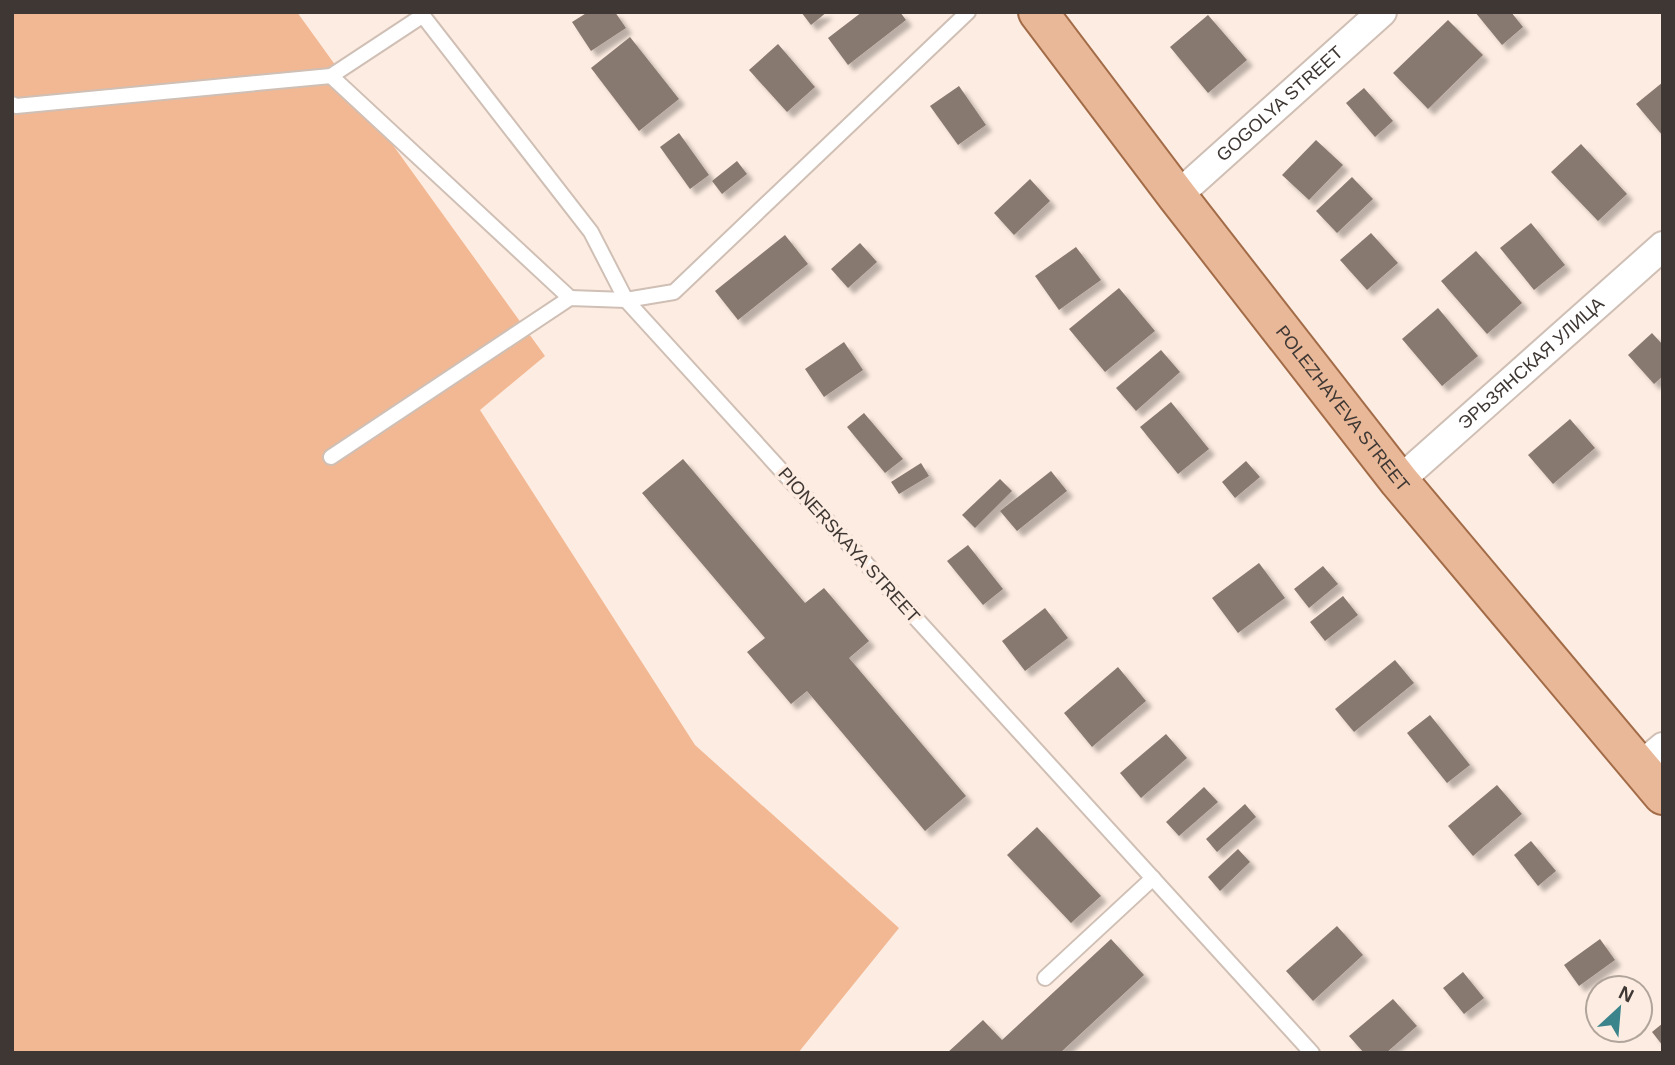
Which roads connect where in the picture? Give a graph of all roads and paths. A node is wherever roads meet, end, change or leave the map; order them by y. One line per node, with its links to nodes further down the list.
1 (968, 12): 10 (lane)
2 (1038, 12): 7 (main road, POLEZHAYEVA STREET)
3 (1382, 12): 7 (street, GOGOLYA STREET)
4 (421, 14): 5 (lane); 10 (lane, PIONERSKAYA STREET)
5 (331, 76): 6 (lane); 9 (lane)
6 (12, 104)
7 (1177, 196): 12 (main road, POLEZHAYEVA STREET)
8 (1663, 246): 12 (street, ЭРЬЗЯНСКАЯ УЛИЦА)
9 (570, 298): 10 (lane); 11 (lane)
10 (626, 299): 14 (lane, PIONERSKAYA STREET)
11 (331, 457)
12 (1399, 481): 13 (main road, POLEZHAYEVA STREET)
13 (1655, 770)
14 (1153, 878): 15 (lane); 16 (lane, PIONERSKAYA STREET)
15 (1045, 978)
16 (1312, 1053)

